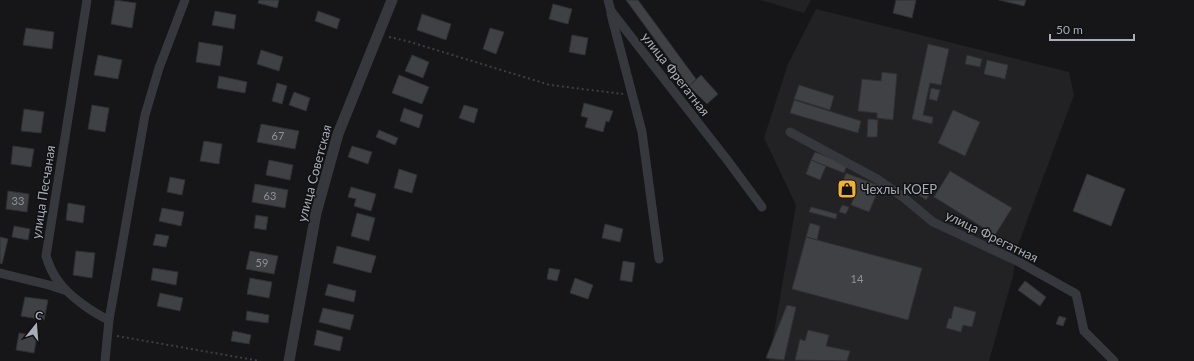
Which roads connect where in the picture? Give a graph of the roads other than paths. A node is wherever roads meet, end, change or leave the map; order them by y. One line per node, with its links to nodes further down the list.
1 (87, 0): 10 (street, улица Песчаная)
2 (185, 0): 11 (street)
3 (392, 0): 13 (street, улица Советская)
4 (608, 0): 5 (street, улица Фрегатная)
5 (611, 11): 7 (street, улица Фрегатная); 8 (street)
6 (790, 132): 14 (street, улица Фрегатная)
7 (762, 207)
8 (659, 259)
9 (0, 273): 10 (street)
10 (70, 292): 11 (street, улица Песчаная)
11 (109, 320): 12 (street)
12 (105, 361)
13 (289, 361)
14 (1114, 361)

